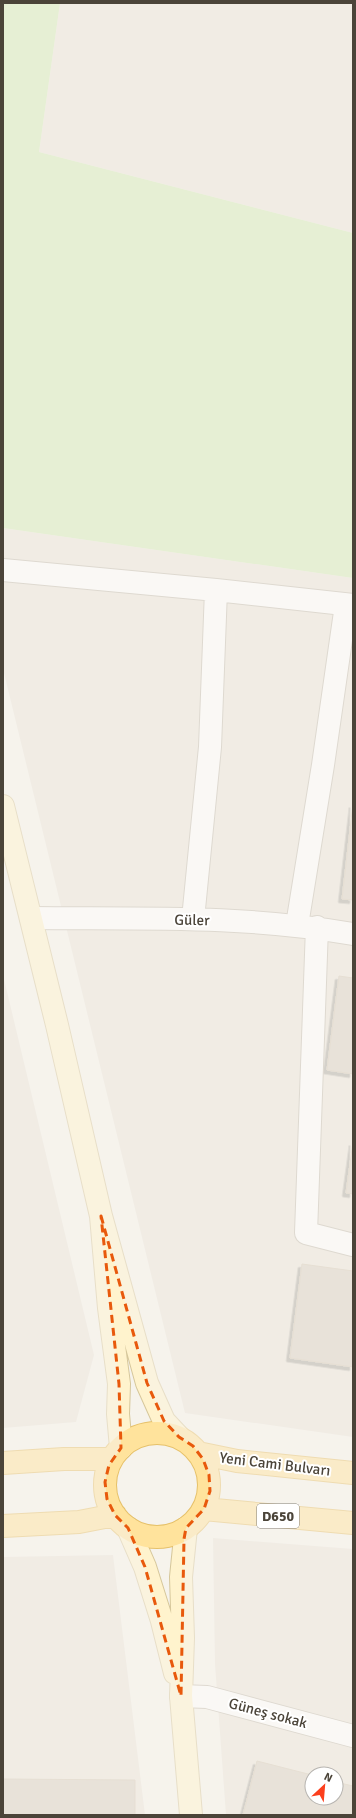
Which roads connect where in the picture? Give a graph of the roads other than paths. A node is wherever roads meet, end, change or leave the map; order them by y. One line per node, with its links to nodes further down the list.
1 (3, 570): 2 (street)
2 (216, 590): 3 (street); 6 (street)
3 (350, 605): 7 (street)
4 (3, 806): 5 (street)
5 (31, 918): 6 (street, Güler); 9 (street)
6 (193, 919): 7 (street, Güler)
7 (307, 926): 8 (street, Güler); 10 (street)
8 (353, 934)
9 (102, 1216): 11 (street); 13 (street)
10 (353, 1245)
11 (179, 1437): 12 (main road); 13 (main road)
12 (198, 1453): 15 (main road, Yeni Cami Bulvarı); 16 (main road)
13 (116, 1454): 14 (main road); 17 (main road)
14 (3, 1463)
15 (353, 1473)
16 (204, 1509): 18 (main road, D650); 20 (main road)
17 (121, 1521): 19 (main road); 20 (main road); 21 (street)
18 (353, 1523)
19 (3, 1526)
20 (186, 1528): 21 (street)
21 (181, 1696): 22 (street, Güneş sokak); 23 (street)
22 (353, 1736)
23 (191, 1815)

